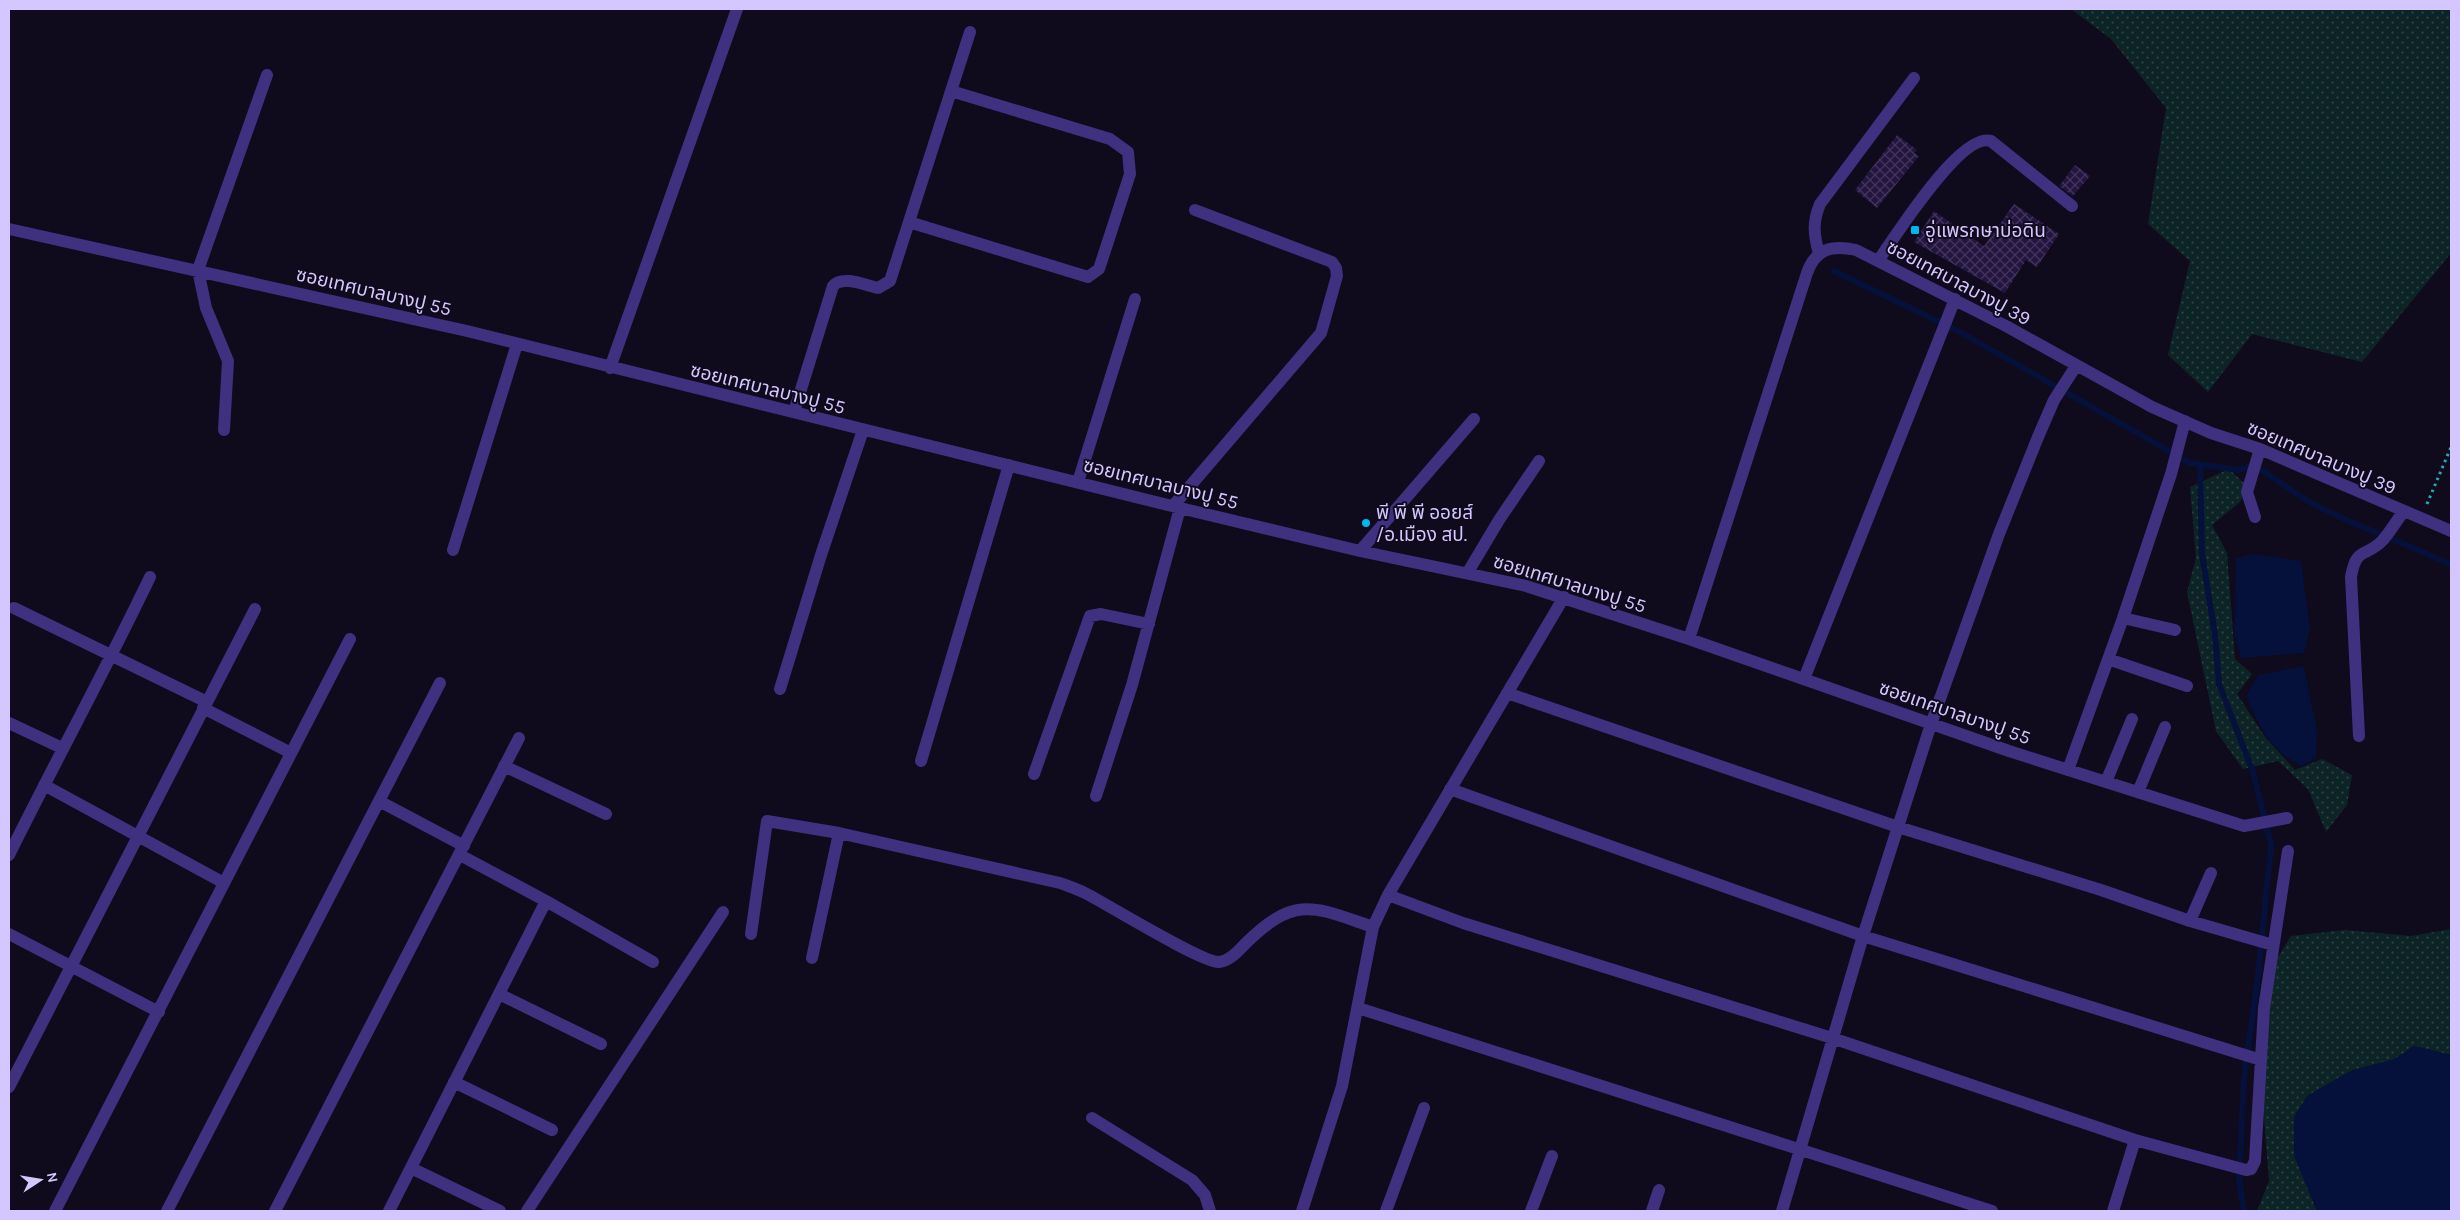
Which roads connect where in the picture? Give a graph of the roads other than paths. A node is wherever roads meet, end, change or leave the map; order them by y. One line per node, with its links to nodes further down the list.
1 (737, 9): 17 (street)
2 (970, 32): 5 (street)
3 (267, 74): 12 (street)
4 (1914, 78): 10 (street)
5 (951, 91): 8 (street); 8 (street)
6 (2072, 206): 11 (street)
7 (1195, 210): 27 (street)
8 (909, 222): 18 (street)
9 (9, 229): 12 (street, ซอยเทศบาลบางปู 55)
10 (1819, 254): 11 (street, ซอยเทศบาลบางปู 39); 42 (street)
11 (1878, 261): 14 (street, ซอยเทศบาลบางปู 39)
12 (198, 270): 15 (street, ซอยเทศบาลบางปู 55); 21 (street)
13 (1135, 299): 26 (street)
14 (1955, 299): 16 (street, ซอยเทศบาลบางปู 39); 45 (street)
15 (516, 344): 17 (street, ซอยเทศบาลบางปู 55); 31 (street)
16 (2076, 366): 20 (street, ซอยเทศบาลบางปู 39); 53 (street)
17 (610, 368): 18 (street, ซอยเทศบาลบางปู 55)
18 (794, 412): 22 (street, ซอยเทศบาลบางปู 55)
19 (1474, 419): 32 (street)
20 (2185, 422): 23 (street, ซอยเทศบาลบางปู 39); 38 (street)
21 (224, 430)
22 (863, 430): 25 (street, ซอยเทศบาลบางปู 55); 48 (street)
23 (2258, 453): 28 (street, ซอยเทศบาลบางปู 39); 29 (street)
24 (1539, 461): 33 (street)
25 (1009, 465): 26 (street, ซอยเทศบาลบางปู 55); 59 (street)
26 (1078, 482): 27 (street, ซอยเทศบาลบางปู 55)
27 (1176, 507): 32 (street, ซอยเทศบาลบางปู 55); 39 (street)
28 (2404, 511): 30 (street, ซอยเทศบาลบางปู 39); 55 (street)
29 (2256, 517)
30 (2451, 531)
31 (453, 550)
32 (1360, 550): 33 (street, ซอยเทศบาลบางปู 55)
33 (1468, 572): 35 (street, ซอยเทศบาลบางปู 55)
34 (150, 577): 43 (street)
35 (1564, 598): 42 (street, ซอยเทศบาลบางปู 55); 49 (street)
36 (14, 608): 43 (street)
37 (255, 609): 50 (street)
38 (2123, 618): 40 (street); 44 (street)
39 (1150, 624): 62 (street); 67 (street)
40 (2175, 630)
41 (350, 639): 58 (street)
42 (1689, 639): 45 (street, ซอยเทศบาลบางปู 55)
43 (111, 657): 50 (street); 57 (street)
44 (2108, 659): 47 (street); 61 (street)
45 (1804, 679): 53 (street, ซอยเทศบาลบางปู 55)
46 (440, 683): 68 (street)
47 (2187, 686)
48 (780, 689)
49 (1507, 693): 65 (street); 71 (street)
50 (205, 705): 58 (street); 74 (street)
51 (2132, 719): 63 (street)
52 (9, 723): 57 (street)
53 (1931, 724): 61 (street, ซอยเทศบาลบางปู 55); 71 (street)
54 (2165, 727): 66 (street)
55 (2359, 736)
56 (519, 738): 60 (street)
57 (62, 748): 64 (street)
58 (291, 753): 79 (street)
59 (921, 761)
60 (504, 766): 69 (street); 75 (street)
61 (2068, 770): 63 (street, ซอยเทศบาลบางปู 55)
62 (1034, 774)
63 (2106, 782): 66 (street, ซอยเทศบาลบางปู 55)
64 (44, 785): 72 (street); 74 (street)
65 (1450, 789): 80 (street); 87 (street)
66 (2138, 792): 70 (street, ซอยเทศบาลบางปู 55)
67 (1096, 796)
68 (379, 801): 75 (street); 109 (street)
69 (606, 814)
70 (2287, 818)
71 (1898, 827): 83 (street); 87 (street)
72 (15, 829): 77 (street)
73 (839, 833): 84 (street); 86 (street); 89 (street)
74 (137, 836): 79 (street); 91 (street)
75 (462, 850): 81 (street); 110 (street)
76 (2288, 851): 88 (street)
77 (9, 855)
78 (2211, 873): 83 (street)
79 (224, 883): 94 (street)
80 (1388, 894): 84 (street); 95 (street)
81 (546, 902): 90 (street); 92 (street)
82 (722, 912): 113 (street)
83 (2190, 921): 88 (street)
84 (1373, 928): 93 (street)
85 (9, 934): 91 (street)
86 (751, 934)
87 (1863, 936): 95 (street); 97 (street)
88 (2269, 944): 97 (street)
89 (812, 958)
90 (653, 962)
91 (70, 967): 94 (street); 99 (street)
92 (499, 994): 96 (street); 98 (street)
93 (1358, 1008): 104 (street); 115 (street)
94 (159, 1012): 108 (street)
95 (1832, 1038): 103 (street); 104 (street)
96 (601, 1044)
97 (2258, 1059): 103 (street)
98 (454, 1082): 102 (street); 106 (street)
99 (9, 1087)
100 (1424, 1108): 116 (street)
101 (1092, 1118): 114 (street)
102 (552, 1130)
103 (2135, 1140): 121 (street)
104 (1801, 1148): 119 (street); 120 (street)
105 (1552, 1156): 117 (street)
106 (411, 1168): 111 (street); 112 (street)
107 (1659, 1190): 118 (street)
108 (55, 1211)
109 (167, 1211)
110 (275, 1211)
111 (389, 1211)
112 (500, 1211)
113 (527, 1211)
114 (1210, 1211)
115 (1302, 1211)
116 (1386, 1211)
117 (1531, 1211)
118 (1652, 1211)
119 (1782, 1211)
120 (1992, 1211)
121 (2113, 1211)

